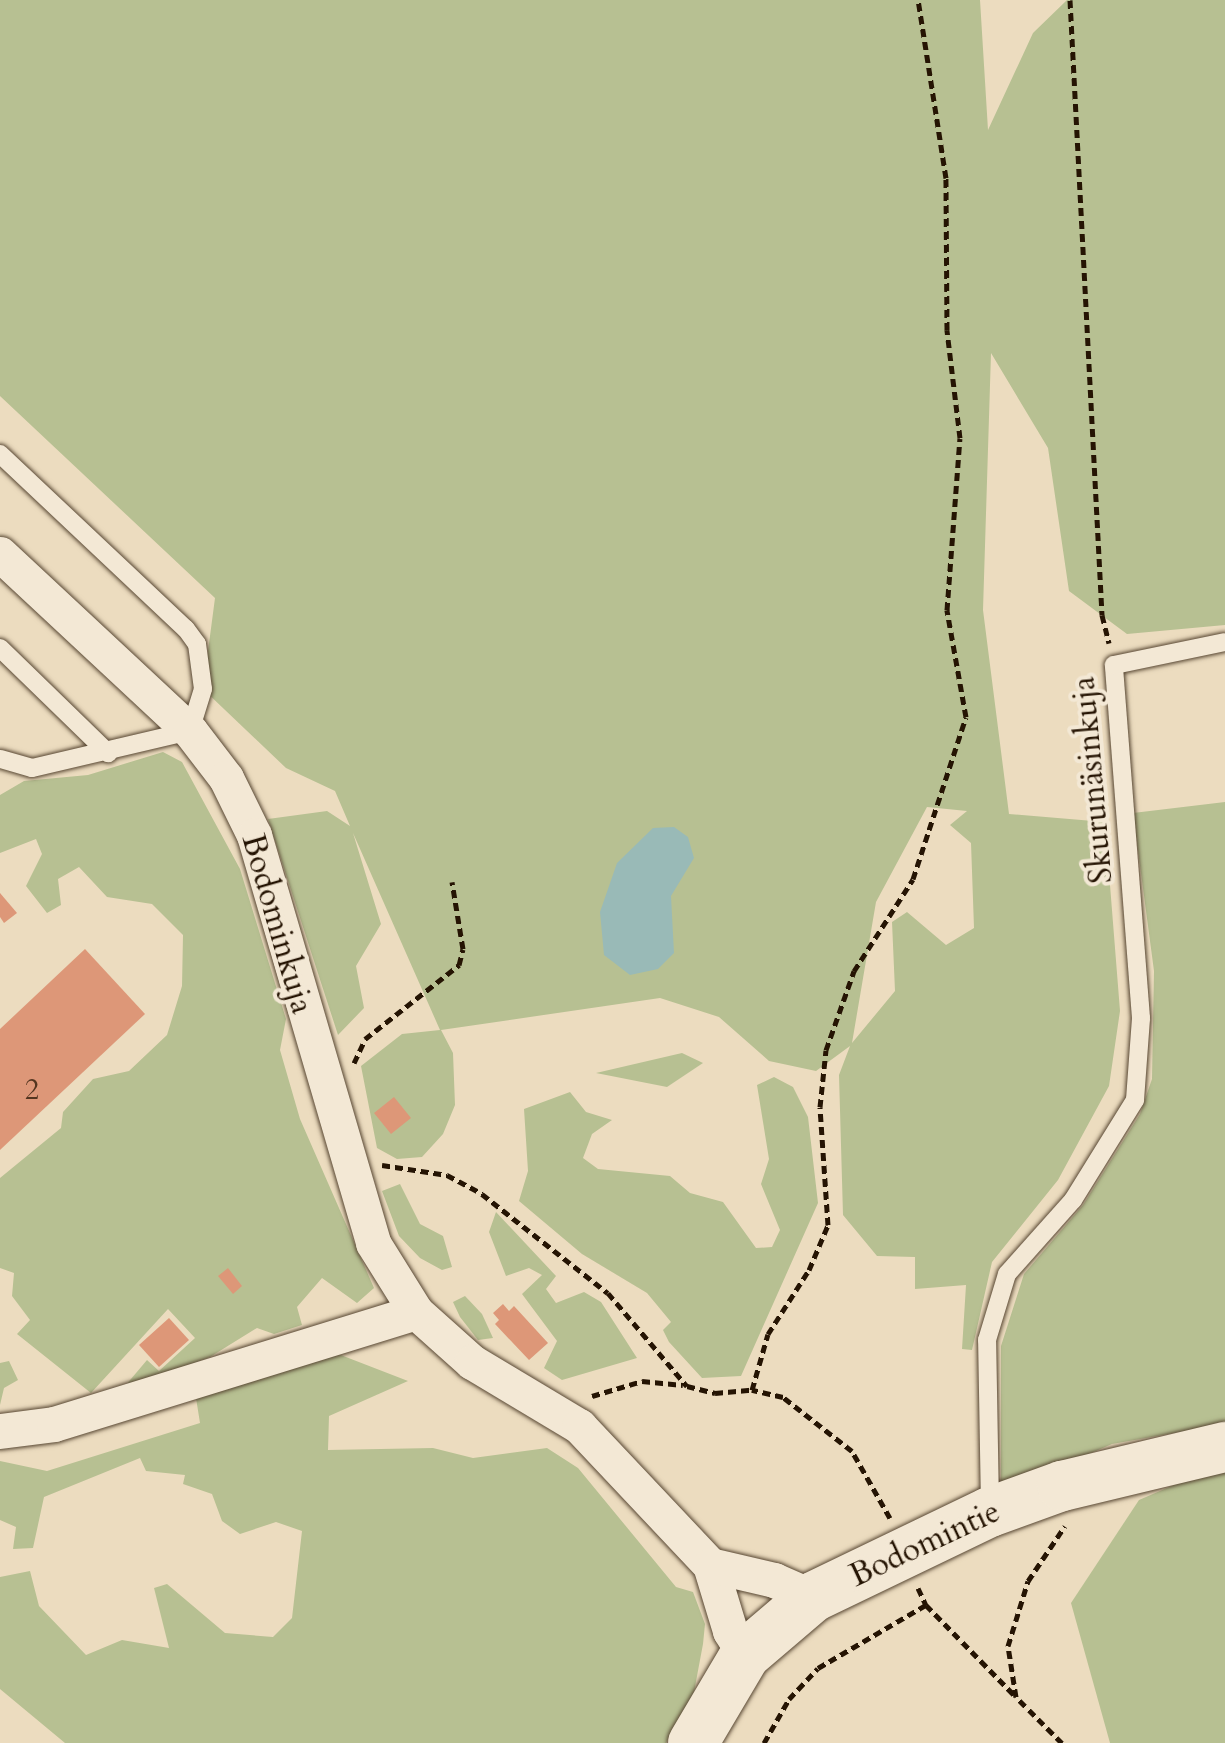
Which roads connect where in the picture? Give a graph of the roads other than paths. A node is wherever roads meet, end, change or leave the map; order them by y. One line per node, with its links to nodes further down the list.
1 (0, 454): 5 (lane)
2 (0, 554): 5 (street, Bodominkuja)
3 (1225, 642): 11 (lane, Skurunäsinkuja)
4 (0, 648): 6 (lane)
5 (190, 731): 6 (lane); 8 (street, Bodominkuja)
6 (108, 753): 7 (lane)
7 (0, 759)
8 (416, 1312): 9 (street); 12 (street, Bodominkuja)
9 (0, 1431)
10 (1225, 1447): 11 (street, Bodomintie)
11 (990, 1512): 13 (street, Bodomintie)
12 (710, 1565): 13 (street); 14 (street, Bodominkuja)
13 (813, 1597): 14 (street, Bodomintie)
14 (745, 1655): 15 (street, Bodomintie)
15 (693, 1743)

